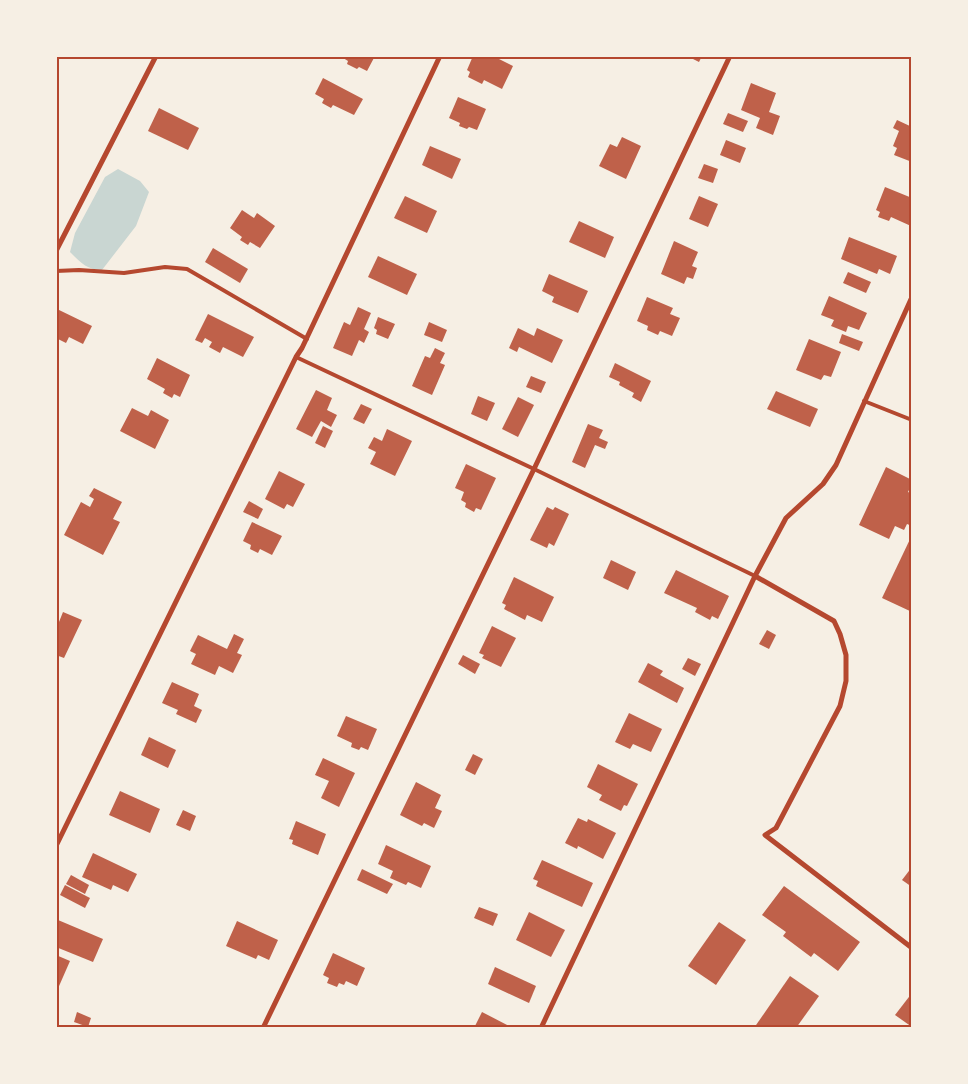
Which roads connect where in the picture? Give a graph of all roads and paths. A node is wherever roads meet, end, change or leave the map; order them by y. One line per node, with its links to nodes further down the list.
1 (156, 56): 4 (street)
2 (440, 56): 7 (street)
3 (730, 56): 11 (street)
4 (56, 250)
5 (56, 270): 7 (lane)
6 (912, 297): 9 (street)
7 (307, 339): 8 (street)
8 (296, 357): 11 (lane); 13 (street)
9 (864, 401): 10 (lane); 12 (street)
10 (912, 420)
11 (534, 468): 12 (lane); 15 (street)
12 (755, 576): 14 (street); 16 (street)
13 (56, 846)
14 (912, 948)
15 (263, 1028)
16 (540, 1028)

